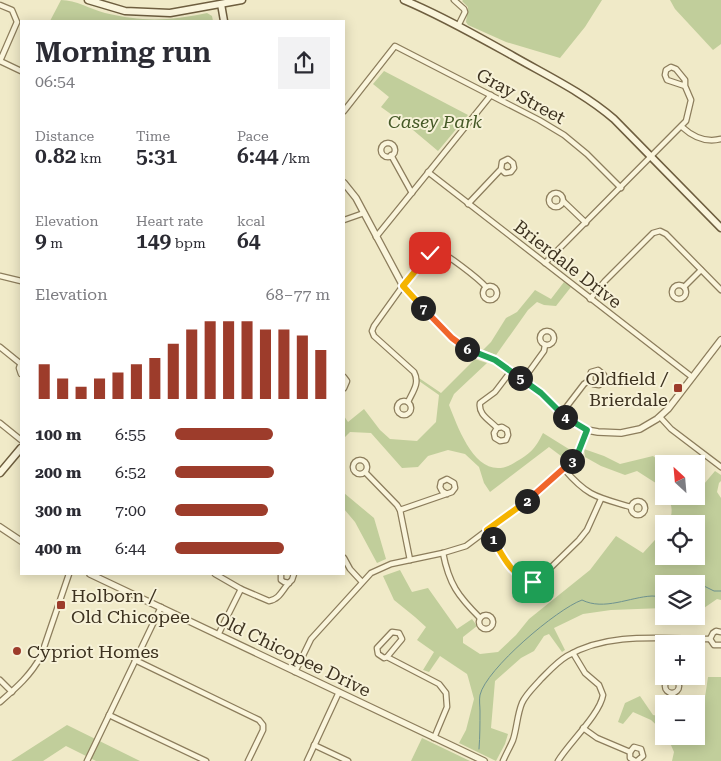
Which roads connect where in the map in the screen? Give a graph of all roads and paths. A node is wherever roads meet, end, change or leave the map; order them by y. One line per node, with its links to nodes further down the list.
1 (88, 0): 5 (main road)
2 (242, 0): 5 (main road)
3 (404, 0): 8 (main road)
4 (454, 0): 8 (street)
5 (221, 2): 7 (main road)
6 (0, 5): 9 (street)
7 (224, 20)
8 (458, 26): 17 (main road)
9 (0, 61): 10 (street)
10 (20, 71)
11 (685, 86): 11 (street); 14 (street)
12 (491, 95): 13 (street, Gray Street); 19 (street); 21 (street, Gray Street)
13 (345, 110)
14 (682, 127): 15 (street); 17 (street)
15 (721, 139)
16 (392, 156): 22 (street)
17 (652, 157): 21 (street); 28 (main road)
18 (501, 169): 24 (street)
19 (428, 172): 22 (street); 24 (street, Brierdale Drive)
20 (345, 184): 25 (street)
21 (620, 188): 27 (street)
22 (412, 193): 29 (street)
23 (563, 201): 27 (street)
24 (468, 204): 30 (street, Brierdale Drive)
25 (364, 213): 26 (street); 29 (street)
26 (345, 220)
27 (586, 223): 30 (street)
28 (721, 228)
29 (376, 237): 34 (street)
30 (545, 263): 38 (street, Brierdale Drive)
31 (701, 270): 36 (street); 37 (street); 38 (street)
32 (0, 276): 33 (street)
33 (20, 282)
34 (403, 286): 35 (street); 43 (street); 47 (street)
35 (486, 287)
36 (684, 287)
37 (721, 290)
38 (590, 299): 44 (street, Brierdale Drive)
39 (721, 340): 44 (street)
40 (545, 345): 45 (street)
41 (0, 347): 42 (street)
42 (20, 363)
43 (510, 371): 45 (street); 51 (street)
44 (692, 377): 49 (street)
45 (523, 380): 48 (street)
46 (590, 380): 48 (street)
47 (408, 402)
48 (561, 414): 52 (street)
49 (660, 417): 52 (street); 55 (street)
50 (0, 424): 53 (street)
51 (497, 428)
52 (587, 430): 56 (street)
53 (20, 439)
54 (20, 449): 58 (main road)
55 (721, 467)
56 (564, 469): 60 (street); 64 (street)
57 (365, 472): 62 (street)
58 (0, 473)
59 (447, 494): 62 (street)
60 (601, 499): 61 (street); 64 (street)
61 (631, 507)
62 (400, 510): 68 (street)
63 (0, 527): 65 (street)
64 (487, 530): 66 (street)
65 (20, 540)
66 (443, 553): 68 (street); 78 (street)
67 (345, 560): 74 (street)
68 (410, 560): 74 (street)
69 (69, 575): 90 (street)
70 (92, 575): 77 (street, Old Chicopee Drive)
71 (217, 575): 76 (street)
72 (280, 575): 75 (street)
73 (294, 575): 75 (street)
74 (362, 582): 88 (street)
75 (289, 583): 76 (street)
76 (241, 589): 80 (street)
77 (161, 607): 80 (street, Old Chicopee Drive); 87 (street)
78 (480, 618)
79 (721, 632): 82 (street)
80 (218, 634): 88 (street, Old Chicopee Drive)
81 (705, 639): 82 (street)
82 (710, 639): 84 (street)
83 (655, 640): 85 (street)
84 (721, 645)
85 (573, 653): 94 (street); 104 (street)
86 (387, 657): 86 (street); 95 (street)
87 (135, 660): 93 (street); 100 (street)
88 (295, 672): 91 (street, Old Chicopee Drive)
89 (0, 680): 90 (street)
90 (12, 692): 92 (street)
91 (339, 692): 95 (street, Old Chicopee Drive); 96 (street)
92 (0, 702)
93 (109, 715): 98 (street); 99 (street)
94 (583, 728): 97 (street); 105 (street)
95 (434, 738): 103 (street, Old Chicopee Drive)
96 (314, 745): 101 (street); 102 (street)
97 (630, 752): 106 (street); 106 (street)
98 (87, 761)
99 (206, 761)
100 (248, 761)
101 (307, 761)
102 (348, 761)
103 (484, 761)
104 (503, 761)
105 (558, 761)
106 (636, 761)

